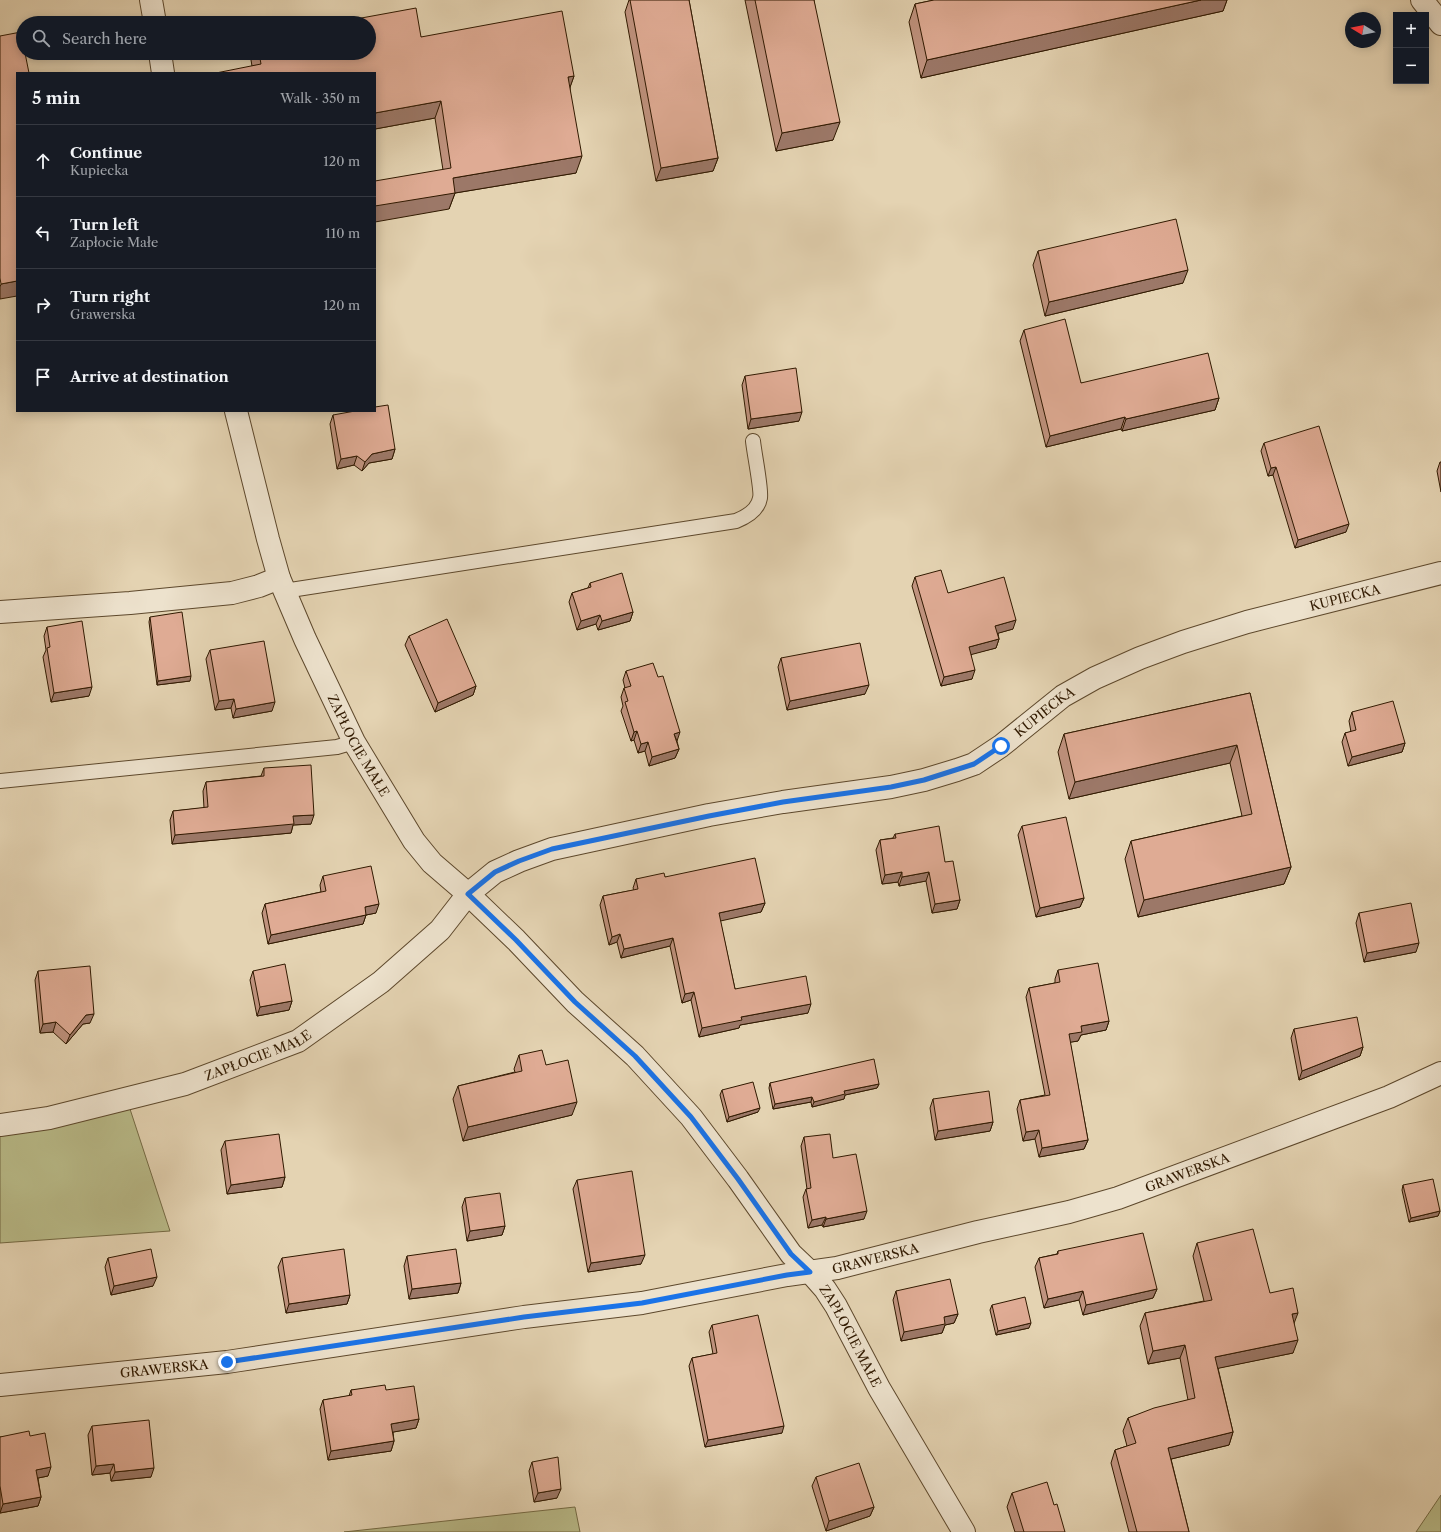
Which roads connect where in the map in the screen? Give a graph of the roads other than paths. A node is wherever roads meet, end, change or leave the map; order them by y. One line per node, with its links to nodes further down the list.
1 (151, 0): 3 (street)
2 (1422, 0): 4 (street)
3 (154, 16)
4 (1441, 24)
5 (161, 60): 6 (street)
6 (163, 72)
7 (236, 412): 10 (street, ZAPŁOCIE MAŁE)
8 (753, 441): 10 (lane)
9 (1441, 573): 14 (street, KUPIECKA)
10 (282, 584): 11 (street); 12 (street, ZAPŁOCIE MAŁE)
11 (0, 612)
12 (354, 742): 13 (lane); 14 (street, ZAPŁOCIE MAŁE)
13 (0, 781)
14 (468, 894): 16 (street, ZAPŁOCIE MAŁE); 17 (street, ZAPŁOCIE MAŁE)
15 (1441, 1073): 17 (street, GRAWERSKA)
16 (0, 1125)
17 (810, 1272): 18 (street, GRAWERSKA); 19 (street, ZAPŁOCIE MAŁE)
18 (0, 1385)
19 (964, 1532)

